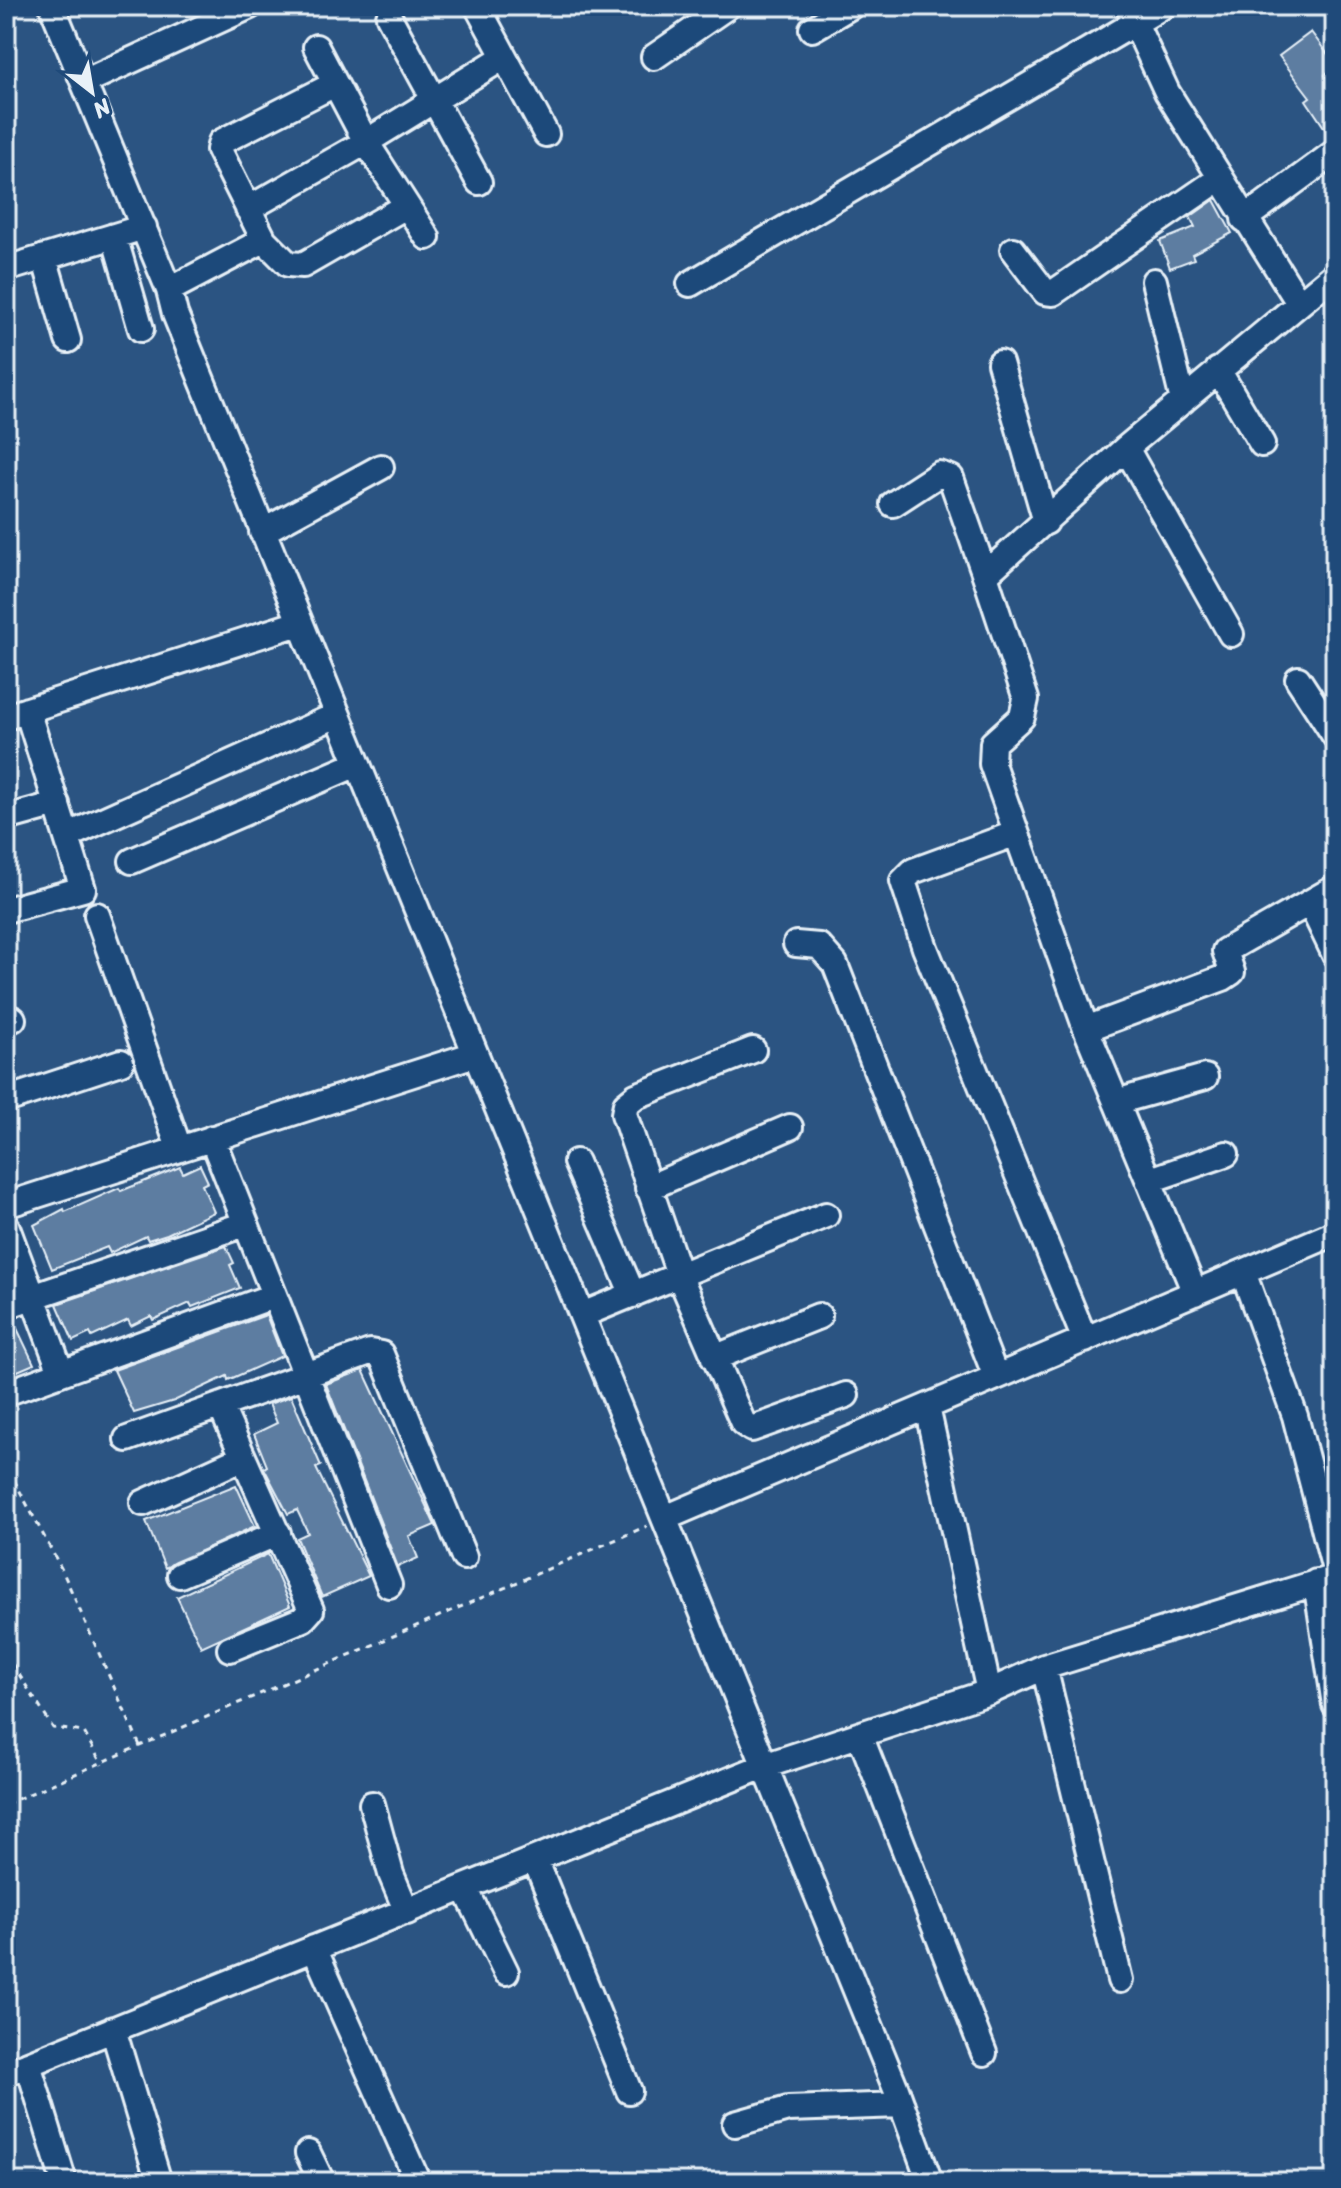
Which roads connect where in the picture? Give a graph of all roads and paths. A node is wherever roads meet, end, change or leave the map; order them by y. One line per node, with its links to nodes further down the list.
1 (52, 6): 13 (street)
2 (477, 6): 11 (street)
3 (728, 6): 12 (street)
4 (851, 6): 9 (street)
5 (1163, 6): 7 (street)
6 (247, 7): 13 (street)
7 (1132, 14): 19 (street); 32 (street)
8 (389, 17): 15 (street)
9 (812, 29)
10 (316, 47): 14 (street)
11 (504, 57): 15 (street); 16 (street)
12 (654, 57)
13 (84, 82): 24 (street)
14 (335, 84): 17 (street); 22 (street)
15 (433, 100): 17 (street); 20 (street)
16 (546, 134)
17 (366, 142): 21 (street); 22 (street)
18 (1335, 152): 23 (street)
19 (1219, 179): 23 (street); 28 (street)
20 (479, 182)
21 (406, 206): 26 (street); 27 (street)
22 (248, 209): 27 (street)
23 (1244, 219): 35 (street)
24 (144, 227): 25 (street); 34 (street)
25 (114, 236): 29 (street); 36 (street)
26 (427, 237)
27 (264, 240): 34 (street)
28 (1013, 250)
29 (44, 257): 30 (street); 37 (street)
30 (6, 269)
31 (1154, 281): 40 (street)
32 (690, 284)
33 (1332, 284): 35 (street)
34 (169, 290): 46 (street)
35 (1299, 303): 39 (street)
36 (141, 329)
37 (68, 340)
38 (1000, 363): 45 (street)
39 (1218, 370): 40 (street); 41 (street)
40 (1183, 401): 42 (street)
41 (1262, 444)
42 (1126, 448): 45 (street); 49 (street)
43 (381, 467): 46 (street)
44 (893, 504): 47 (street)
45 (1046, 522): 47 (street)
46 (262, 532): 48 (street)
47 (985, 575): 57 (street)
48 (299, 623): 51 (street); 52 (street)
49 (1231, 634)
50 (1298, 679): 53 (street)
51 (17, 713): 55 (street)
52 (337, 715): 54 (street); 58 (street)
53 (1335, 736)
54 (357, 764): 59 (street); 68 (street)
55 (57, 804): 56 (street); 58 (street)
56 (6, 818)
57 (1014, 834): 66 (street); 94 (street)
58 (67, 836): 62 (street)
59 (132, 861)
60 (1335, 888): 61 (street)
61 (1310, 903): 65 (street); 66 (street)
62 (6, 910)
63 (97, 915): 75 (street)
64 (796, 944): 96 (street)
65 (1335, 955)
66 (1086, 1029): 72 (street)
67 (753, 1050): 79 (street)
68 (475, 1054): 74 (street); 92 (street)
69 (121, 1062): 71 (street)
70 (1205, 1077): 72 (street)
71 (6, 1100)
72 (1116, 1102): 78 (street)
73 (790, 1127): 79 (street)
74 (212, 1138): 75 (street); 82 (street)
75 (179, 1148): 80 (street)
76 (1226, 1154): 78 (street)
77 (576, 1162): 88 (street)
78 (1150, 1180): 87 (street)
79 (648, 1188): 86 (street)
80 (6, 1205)
81 (826, 1215): 86 (street)
82 (245, 1224): 89 (street); 90 (street)
83 (6, 1225): 89 (street)
84 (1335, 1233): 85 (street)
85 (1243, 1272): 87 (street); 110 (street)
86 (680, 1277): 88 (street); 95 (street)
87 (1190, 1283): 94 (street)
88 (633, 1295): 92 (street)
89 (33, 1296): 91 (street); 97 (street)
90 (273, 1296): 97 (street); 98 (street)
91 (6, 1306)
92 (582, 1315): 107 (street)
93 (819, 1316): 95 (street)
94 (1080, 1329): 96 (street)
95 (714, 1358): 100 (street)
96 (992, 1365): 102 (street)
97 (61, 1372): 99 (street)
98 (305, 1378): 101 (street); 109 (street); 112 (street)
99 (6, 1393)
100 (846, 1395)
101 (221, 1407): 103 (street); 104 (street)
102 (927, 1407): 107 (street); 116 (street)
103 (127, 1439)
104 (242, 1458): 106 (street); 108 (street)
105 (14, 1480): 119 (path)
106 (143, 1503)
107 (660, 1506): 119 (path); 120 (street)
108 (278, 1533): 111 (street); 113 (street)
109 (464, 1557)
110 (1330, 1573): 115 (street); 117 (street)
111 (180, 1575)
112 (389, 1585)
113 (230, 1649)
114 (6, 1654): 121 (path)
115 (1044, 1667): 116 (street); 129 (street)
116 (987, 1681): 118 (street)
117 (1335, 1705)
118 (860, 1735): 120 (street); 131 (street)
119 (141, 1748): 121 (path)
120 (759, 1755): 124 (street); 134 (street)
121 (102, 1765): 122 (path)
122 (6, 1804)
123 (372, 1804): 126 (street)
124 (535, 1859): 125 (street); 133 (street)
125 (465, 1888): 126 (street); 128 (street)
126 (399, 1894): 127 (street)
127 (314, 1948): 130 (street); 140 (street)
128 (506, 1972)
129 (1120, 1980)
130 (113, 2029): 132 (street); 138 (street)
131 (984, 2053)
132 (17, 2068): 137 (street)
133 (629, 2091)
134 (902, 2105): 135 (street); 141 (street)
135 (735, 2124)
136 (308, 2153): 139 (street)
137 (64, 2182)
138 (159, 2182)
139 (322, 2182)
140 (418, 2182)
141 (930, 2182)

